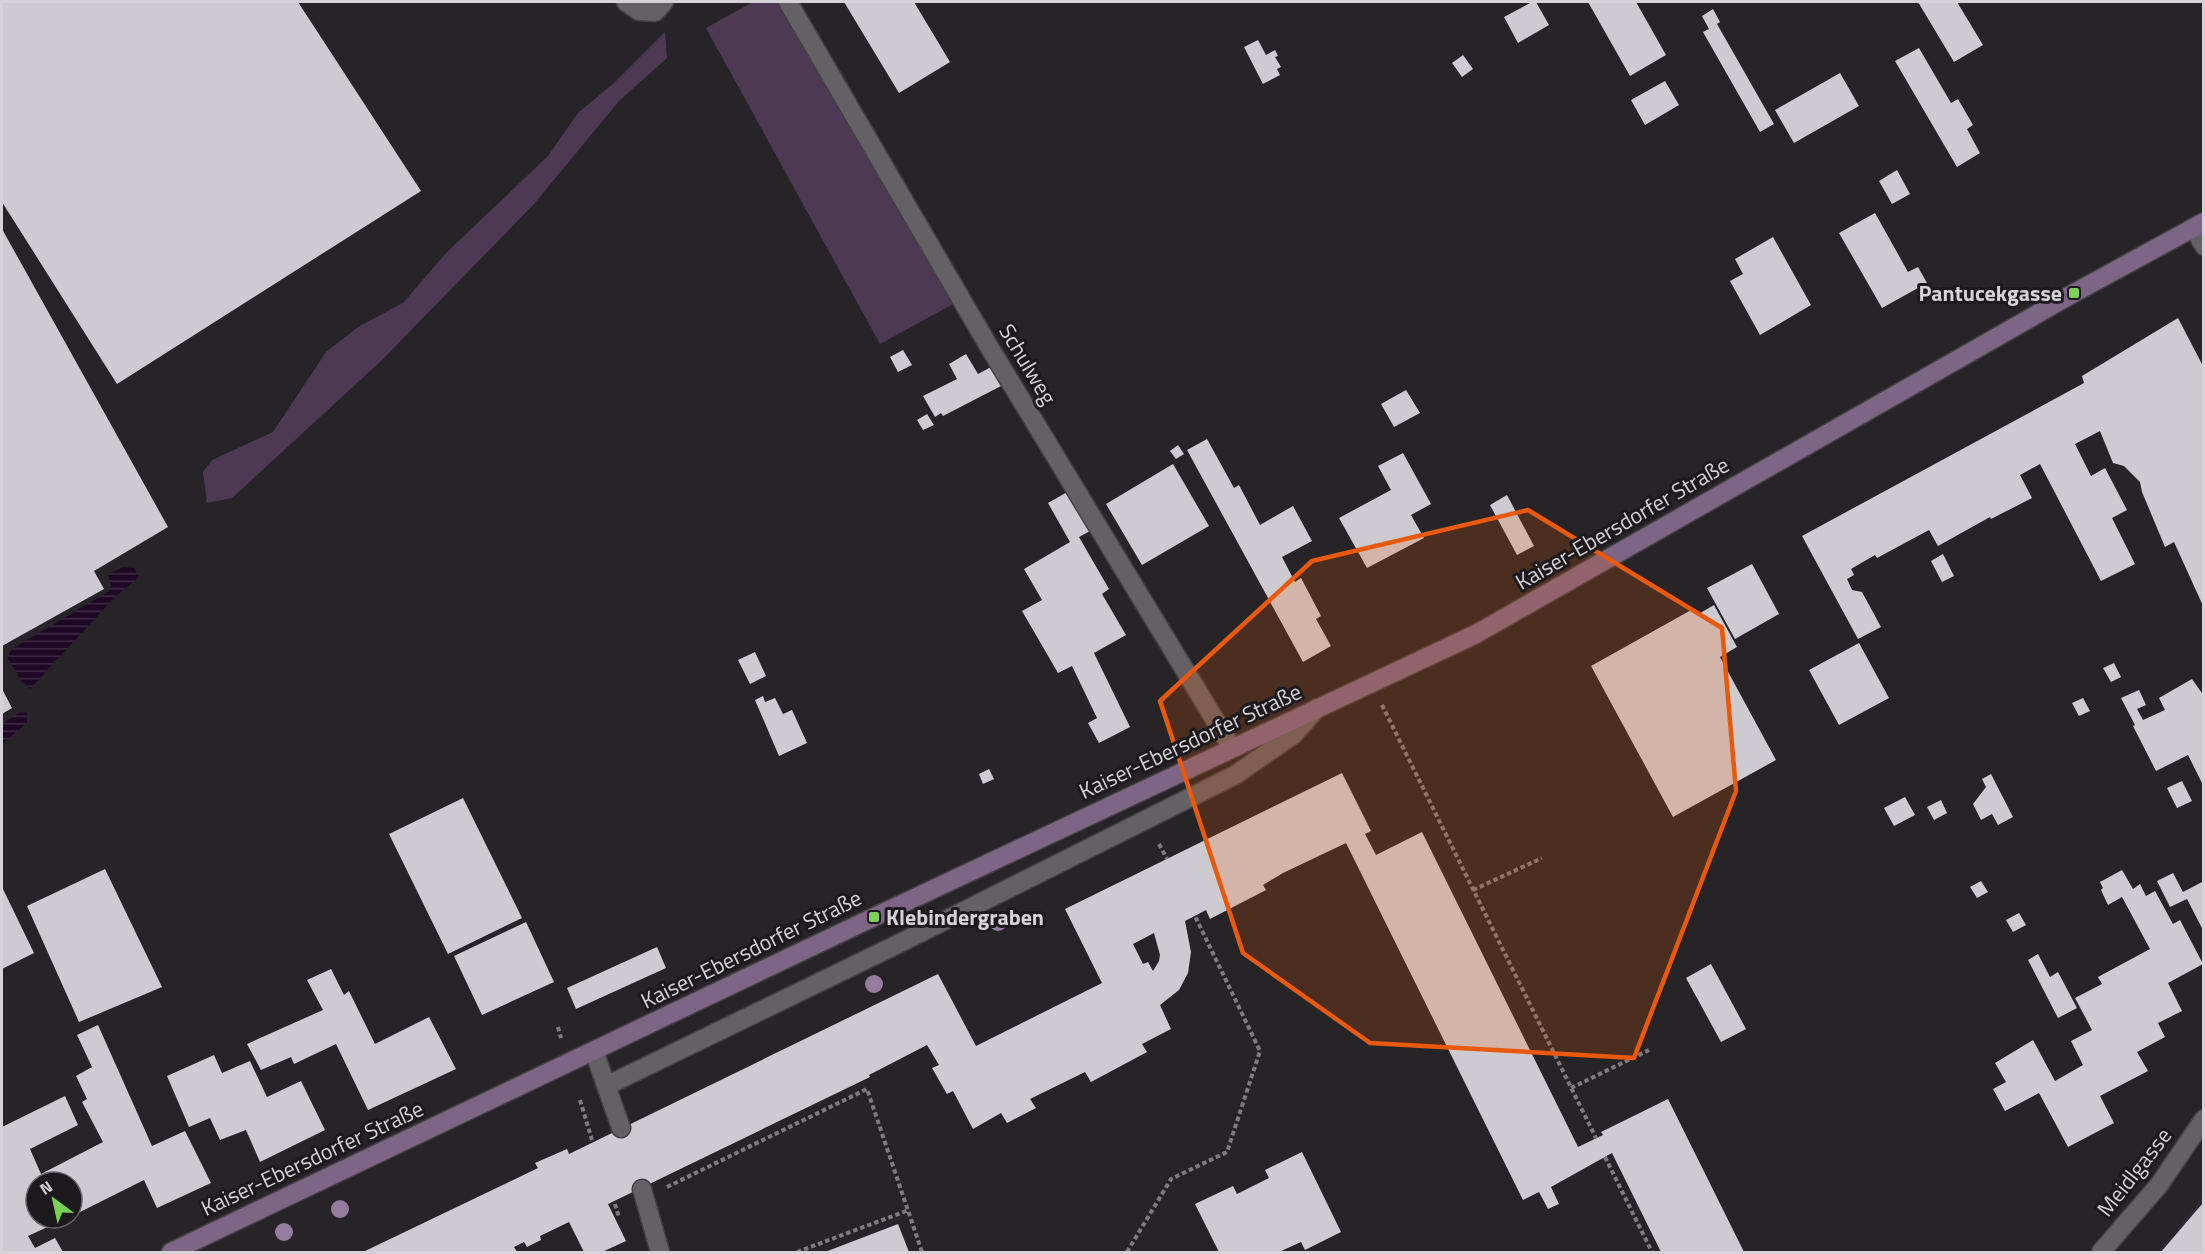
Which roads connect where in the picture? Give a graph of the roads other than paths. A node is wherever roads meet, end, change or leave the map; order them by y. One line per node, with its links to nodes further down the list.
1 (626, 2): 2 (street)
2 (664, 2)
3 (788, 2): 7 (street, Schulweg)
4 (2199, 225): 5 (street); 6 (main road, Kaiser-Ebersdorfer Straße)
5 (2204, 246)
6 (1318, 707): 7 (main road, Kaiser-Ebersdorfer Straße); 9 (street)
7 (1232, 748): 8 (main road, Kaiser-Ebersdorfer Straße)
8 (594, 1051): 9 (street); 13 (main road, Kaiser-Ebersdorfer Straße)
9 (606, 1086): 11 (street)
10 (2204, 1119): 15 (street, Meidlgasse)
11 (621, 1128)
12 (643, 1193): 14 (street)
13 (174, 1252)
14 (660, 1252)
15 (2101, 1252)

